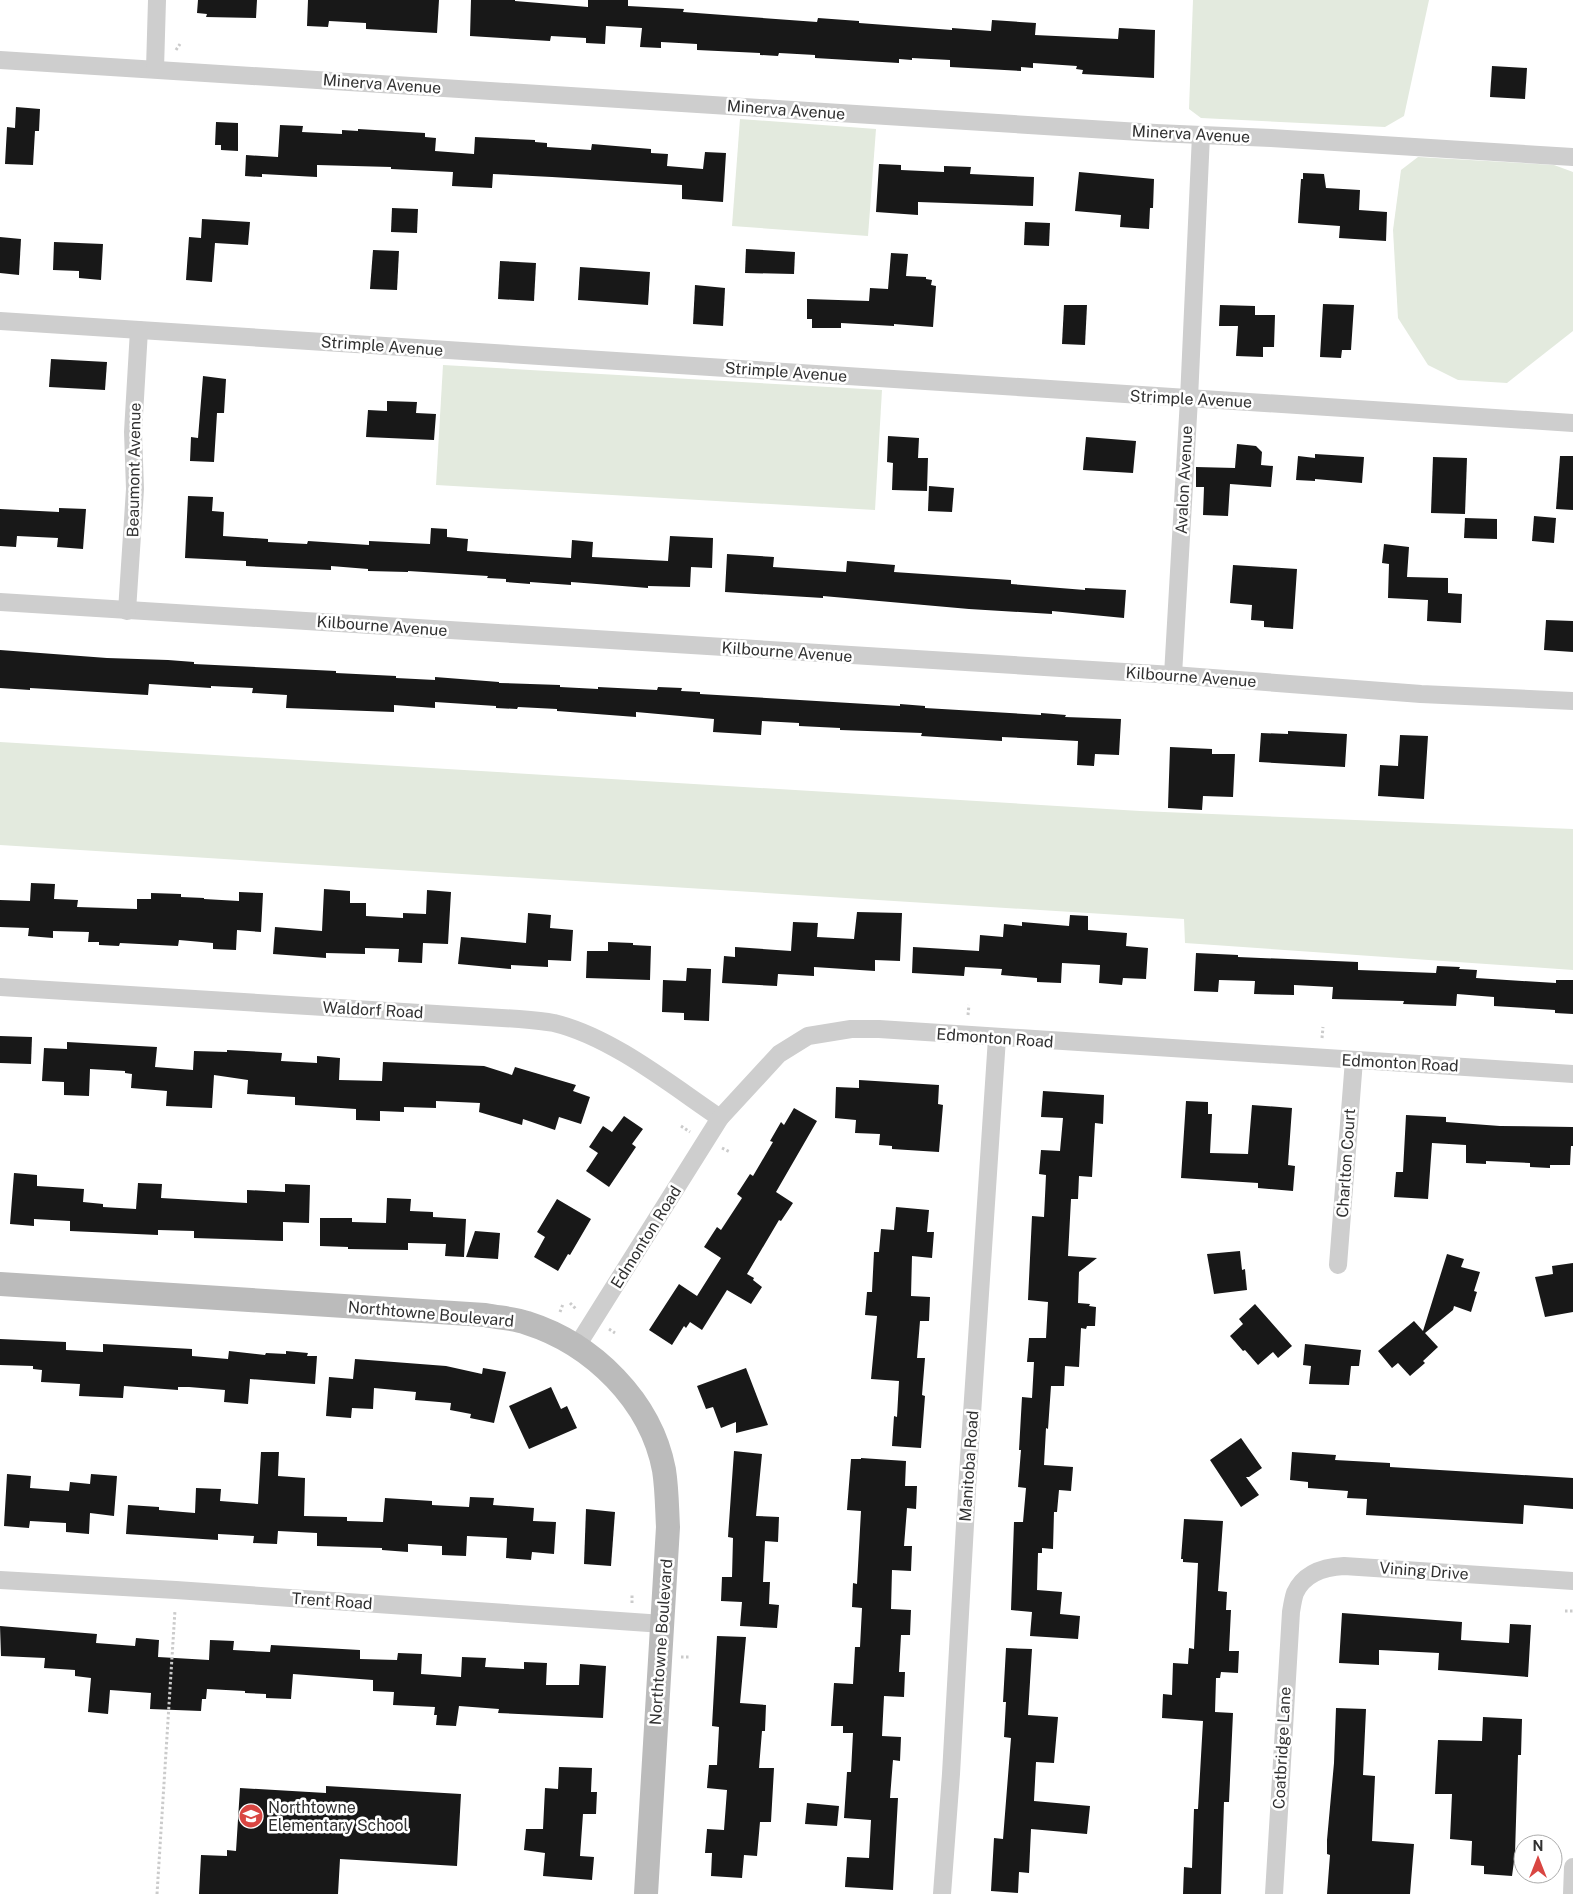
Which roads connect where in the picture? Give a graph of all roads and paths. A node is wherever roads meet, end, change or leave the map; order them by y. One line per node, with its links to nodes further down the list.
1 (158, 0): 5 (street)
2 (180, 44): 3 (path)
3 (176, 51)
4 (0, 60): 5 (street, Minerva Avenue)
5 (155, 69): 6 (street, Minerva Avenue)
6 (1201, 135): 7 (street, Minerva Avenue); 10 (street, Avalon Avenue)
7 (1573, 157)
8 (0, 321): 9 (street, Strimple Avenue)
9 (139, 330): 10 (street, Strimple Avenue); 13 (street, Beaumont Avenue)
10 (1189, 399): 11 (street, Strimple Avenue); 14 (street, Avalon Avenue)
11 (1573, 423)
12 (0, 602): 13 (street, Kilbourne Avenue)
13 (127, 611): 14 (street, Kilbourne Avenue)
14 (1173, 675): 15 (street, Kilbourne Avenue)
15 (1573, 701)
16 (0, 987): 24 (street, Waldorf Road)
17 (969, 1005): 18 (path)
18 (968, 1015)
19 (1323, 1027): 21 (path)
20 (997, 1038): 22 (street, Edmonton Road); 24 (street, Edmonton Road); 44 (street, Manitoba Road)
21 (1322, 1038)
22 (1354, 1060): 23 (street, Edmonton Road); 27 (street, Charlton Court)
23 (1573, 1074)
24 (720, 1118): 31 (street, Edmonton Road)
25 (681, 1126): 26 (path)
26 (691, 1132)
27 (1338, 1265)
28 (0, 1284): 31 (street, Northtowne Boulevard)
29 (570, 1303): 30 (path)
30 (577, 1310)
31 (577, 1346): 40 (street, Northtowne Boulevard)
32 (0, 1580): 40 (street, Trent Road)
33 (1573, 1580): 35 (street, Vining Drive)
34 (632, 1595): 36 (path)
35 (1293, 1602): 45 (street, Coatbridge Lane)
36 (632, 1604)
37 (175, 1610): 42 (path)
38 (1565, 1611): 39 (path)
39 (1573, 1612)
40 (663, 1624): 43 (street, Northtowne Boulevard)
41 (1573, 1867): 46 (street)
42 (157, 1894)
43 (646, 1894)
44 (942, 1894)
45 (1274, 1894)
46 (1572, 1894)

